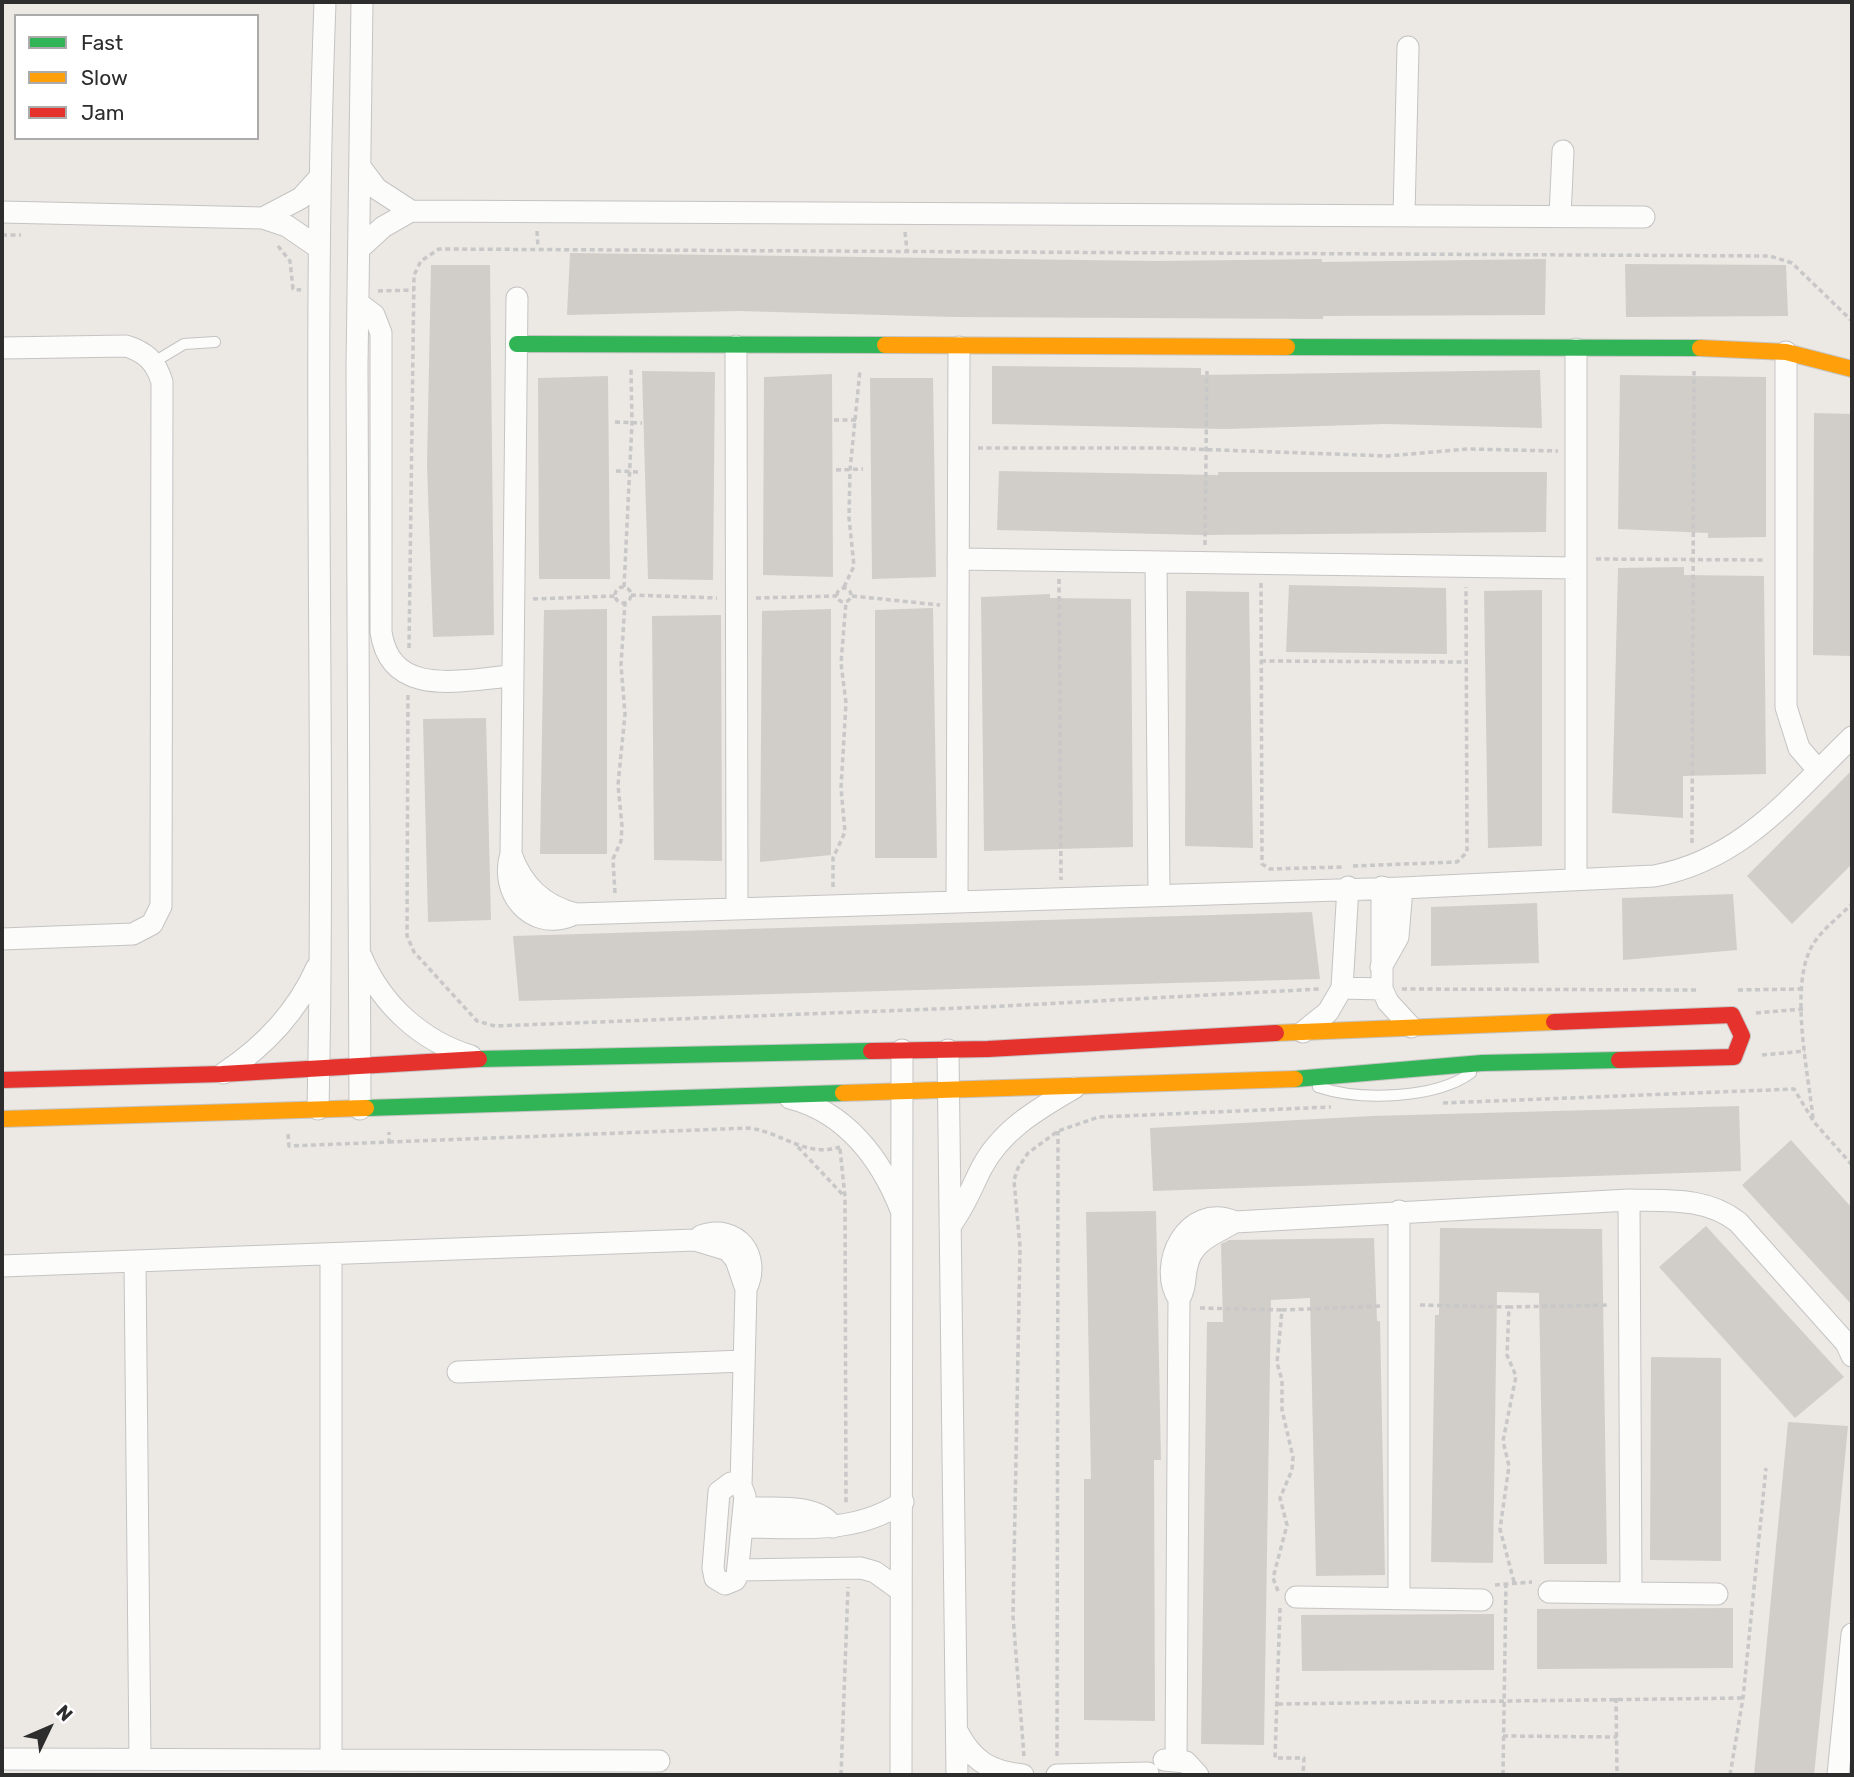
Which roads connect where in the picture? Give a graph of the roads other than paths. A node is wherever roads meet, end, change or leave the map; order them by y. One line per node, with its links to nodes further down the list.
1 (325, 2): 6 (street)
2 (362, 2): 5 (street)
3 (1408, 47): 9 (street)
4 (1563, 151): 10 (street)
5 (360, 168): 7 (street); 14 (street)
6 (320, 177): 12 (street); 13 (street)
7 (411, 211): 9 (street); 14 (street)
8 (2, 212): 12 (street)
9 (1404, 215): 10 (street)
10 (1560, 216): 11 (street)
11 (1644, 217)
12 (263, 218): 13 (street)
13 (319, 248): 40 (street)
14 (359, 249): 15 (street)
15 (358, 298): 29 (street); 39 (street)
16 (517, 298): 18 (street)
17 (215, 342): 24 (lane)
18 (517, 344): 19 (street); 29 (street)
19 (736, 346): 20 (street); 37 (street)
20 (959, 347): 22 (street); 26 (street)
21 (2, 348): 24 (street)
22 (1576, 349): 23 (street); 28 (street)
23 (1786, 352): 25 (street); 31 (street)
24 (154, 362): 38 (street)
25 (1852, 369)
26 (958, 559): 27 (street); 36 (street)
27 (1156, 562): 28 (street); 35 (street)
28 (1576, 563): 32 (street)
29 (513, 676): 37 (street)
30 (1852, 737): 31 (street)
31 (1818, 770): 32 (street)
32 (1576, 879): 34 (street)
33 (1349, 887): 34 (street); 35 (street); 42 (street)
34 (1392, 888): 41 (street)
35 (1159, 894): 36 (street)
36 (957, 901): 37 (street)
37 (737, 909)
38 (2, 939)
39 (358, 948): 47 (street); 49 (street)
40 (321, 959): 50 (street); 51 (street)
41 (1381, 978): 42 (street); 43 (street)
42 (1342, 988): 44 (street)
43 (1411, 1027): 44 (street); 48 (street)
44 (1303, 1032): 46 (street)
45 (902, 1050): 46 (street); 47 (street); 56 (street)
46 (948, 1050): 55 (street)
47 (480, 1059): 49 (street)
48 (1482, 1063): 52 (street); 52 (lane)
49 (360, 1064): 50 (street); 59 (street)
50 (318, 1067): 51 (street); 58 (street)
51 (222, 1074): 53 (street)
52 (1295, 1079): 54 (street)
53 (2, 1080)
54 (1079, 1086): 55 (street); 64 (street)
55 (948, 1090): 56 (street); 64 (street)
56 (903, 1091): 57 (street); 63 (street)
57 (778, 1096): 59 (street); 63 (street)
58 (318, 1109): 59 (street); 60 (street)
59 (360, 1109)
60 (2, 1119)
61 (1629, 1200): 62 (street); 68 (street); 77 (street)
62 (1399, 1211): 80 (street); 86 (street)
63 (904, 1217): 72 (street)
64 (950, 1226): 83 (street)
65 (331, 1254): 66 (street); 69 (street); 87 (street)
66 (135, 1262): 67 (street); 85 (street)
67 (2, 1266)
68 (1850, 1348)
69 (744, 1361): 70 (street); 71 (street)
70 (458, 1372)
71 (741, 1486): 73 (street); 74 (street)
72 (903, 1502): 73 (street); 75 (street)
73 (743, 1517): 74 (street)
74 (738, 1570): 75 (street)
75 (900, 1590): 91 (street)
76 (1549, 1592): 77 (street)
77 (1631, 1593): 78 (street)
78 (1717, 1594)
79 (1296, 1597): 80 (street)
80 (1399, 1598): 81 (street)
81 (1482, 1600)
82 (1852, 1633): 95 (street)
83 (957, 1731): 89 (street); 92 (street)
84 (2, 1759): 85 (street)
85 (139, 1759): 87 (street)
86 (1176, 1759): 90 (street); 94 (street)
87 (331, 1760): 88 (street)
88 (659, 1761)
89 (1024, 1769)
90 (1147, 1774): 93 (street)
91 (901, 1775)
92 (957, 1775)
93 (1057, 1775)
94 (1198, 1775)
95 (1838, 1775)

